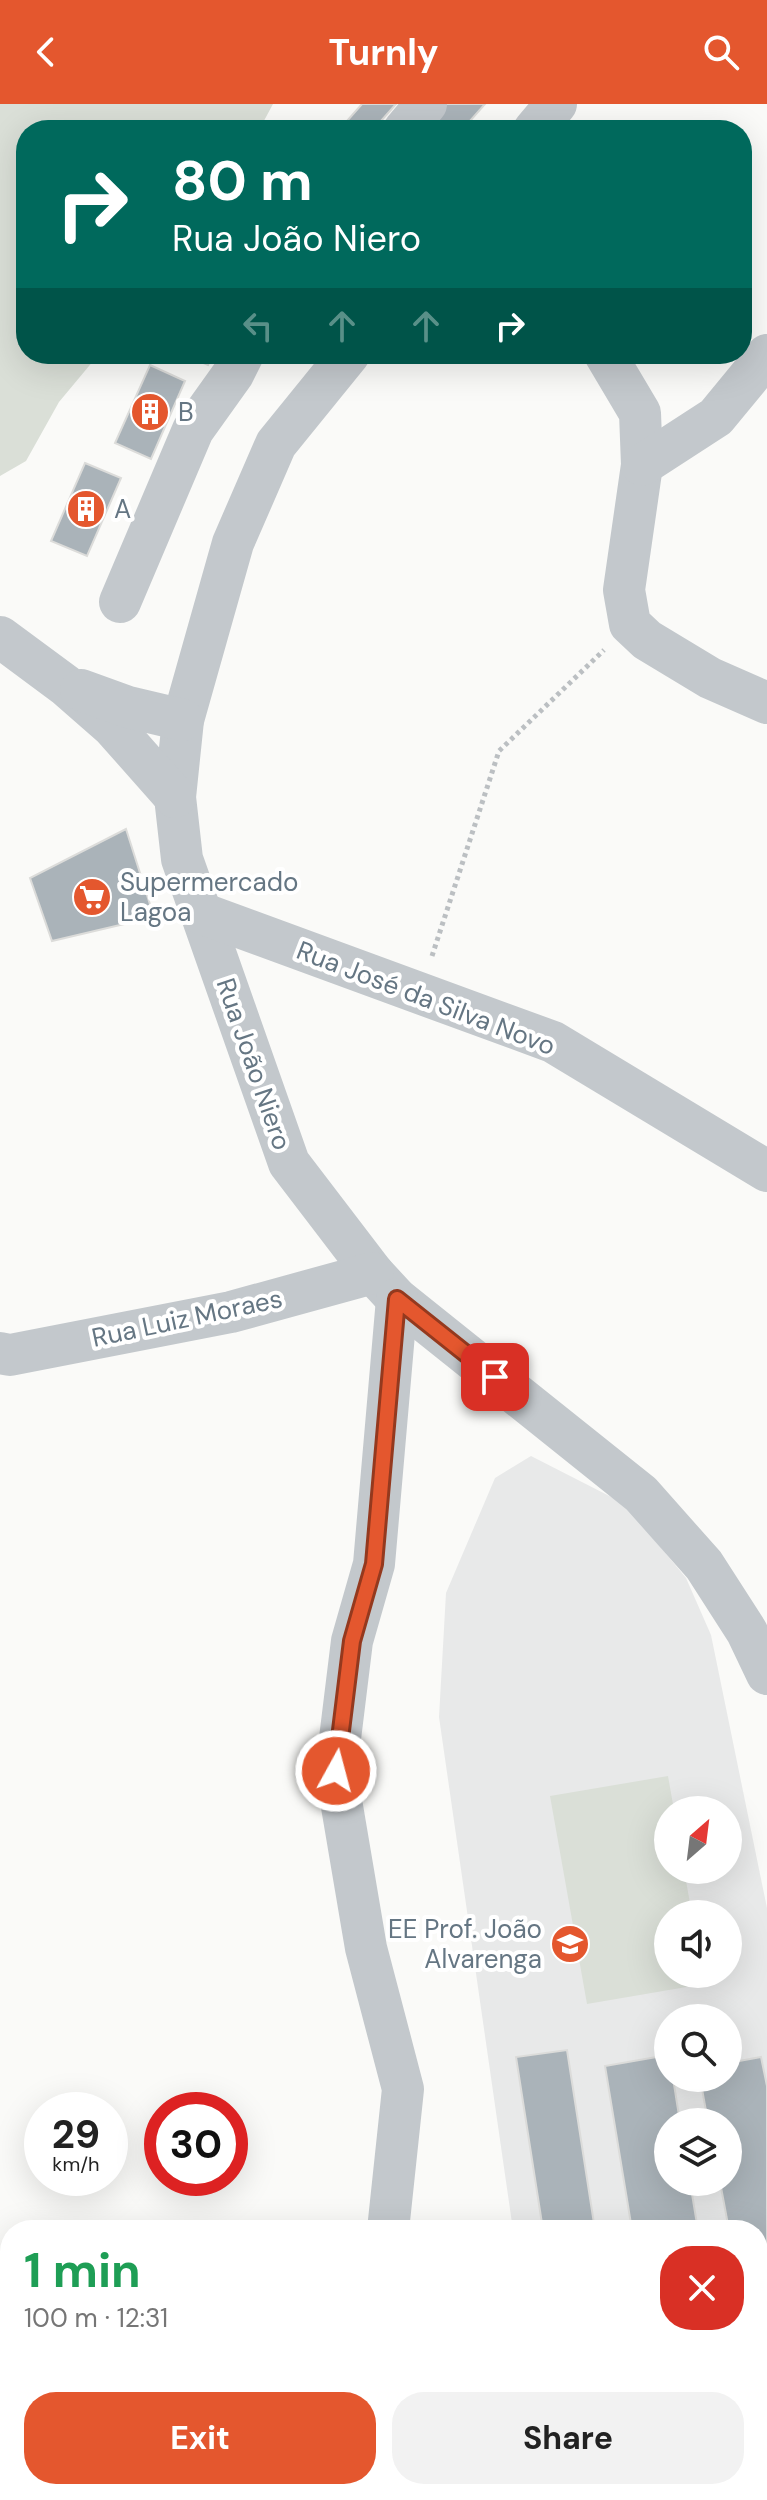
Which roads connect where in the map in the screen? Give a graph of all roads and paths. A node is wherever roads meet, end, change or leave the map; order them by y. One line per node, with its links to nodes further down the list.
1 (426, 104): 3 (street)
2 (556, 104): 4 (street)
3 (412, 120)
4 (542, 120)
5 (767, 355): 9 (street)
6 (238, 364): 10 (street)
7 (341, 364): 15 (street, Rua João Niero)
8 (611, 364): 9 (street)
9 (642, 465): 11 (street)
10 (120, 602)
11 (630, 624): 14 (street); 18 (path)
12 (0, 637): 13 (street)
13 (65, 685): 15 (street); 16 (street)
14 (767, 703)
15 (183, 720): 16 (street, Rua João Niero)
16 (175, 797): 17 (street, Rua João Niero)
17 (201, 913): 18 (street, Rua José da Silva Novo); 20 (street, Rua João Niero)
18 (420, 994): 19 (street, Rua José da Silva Novo)
19 (767, 1171)
20 (385, 1286): 21 (street, Rua Luiz Moraes); 22 (street, Rua João Niero); 23 (street)
21 (0, 1353)
22 (767, 1674)
23 (389, 2220)

